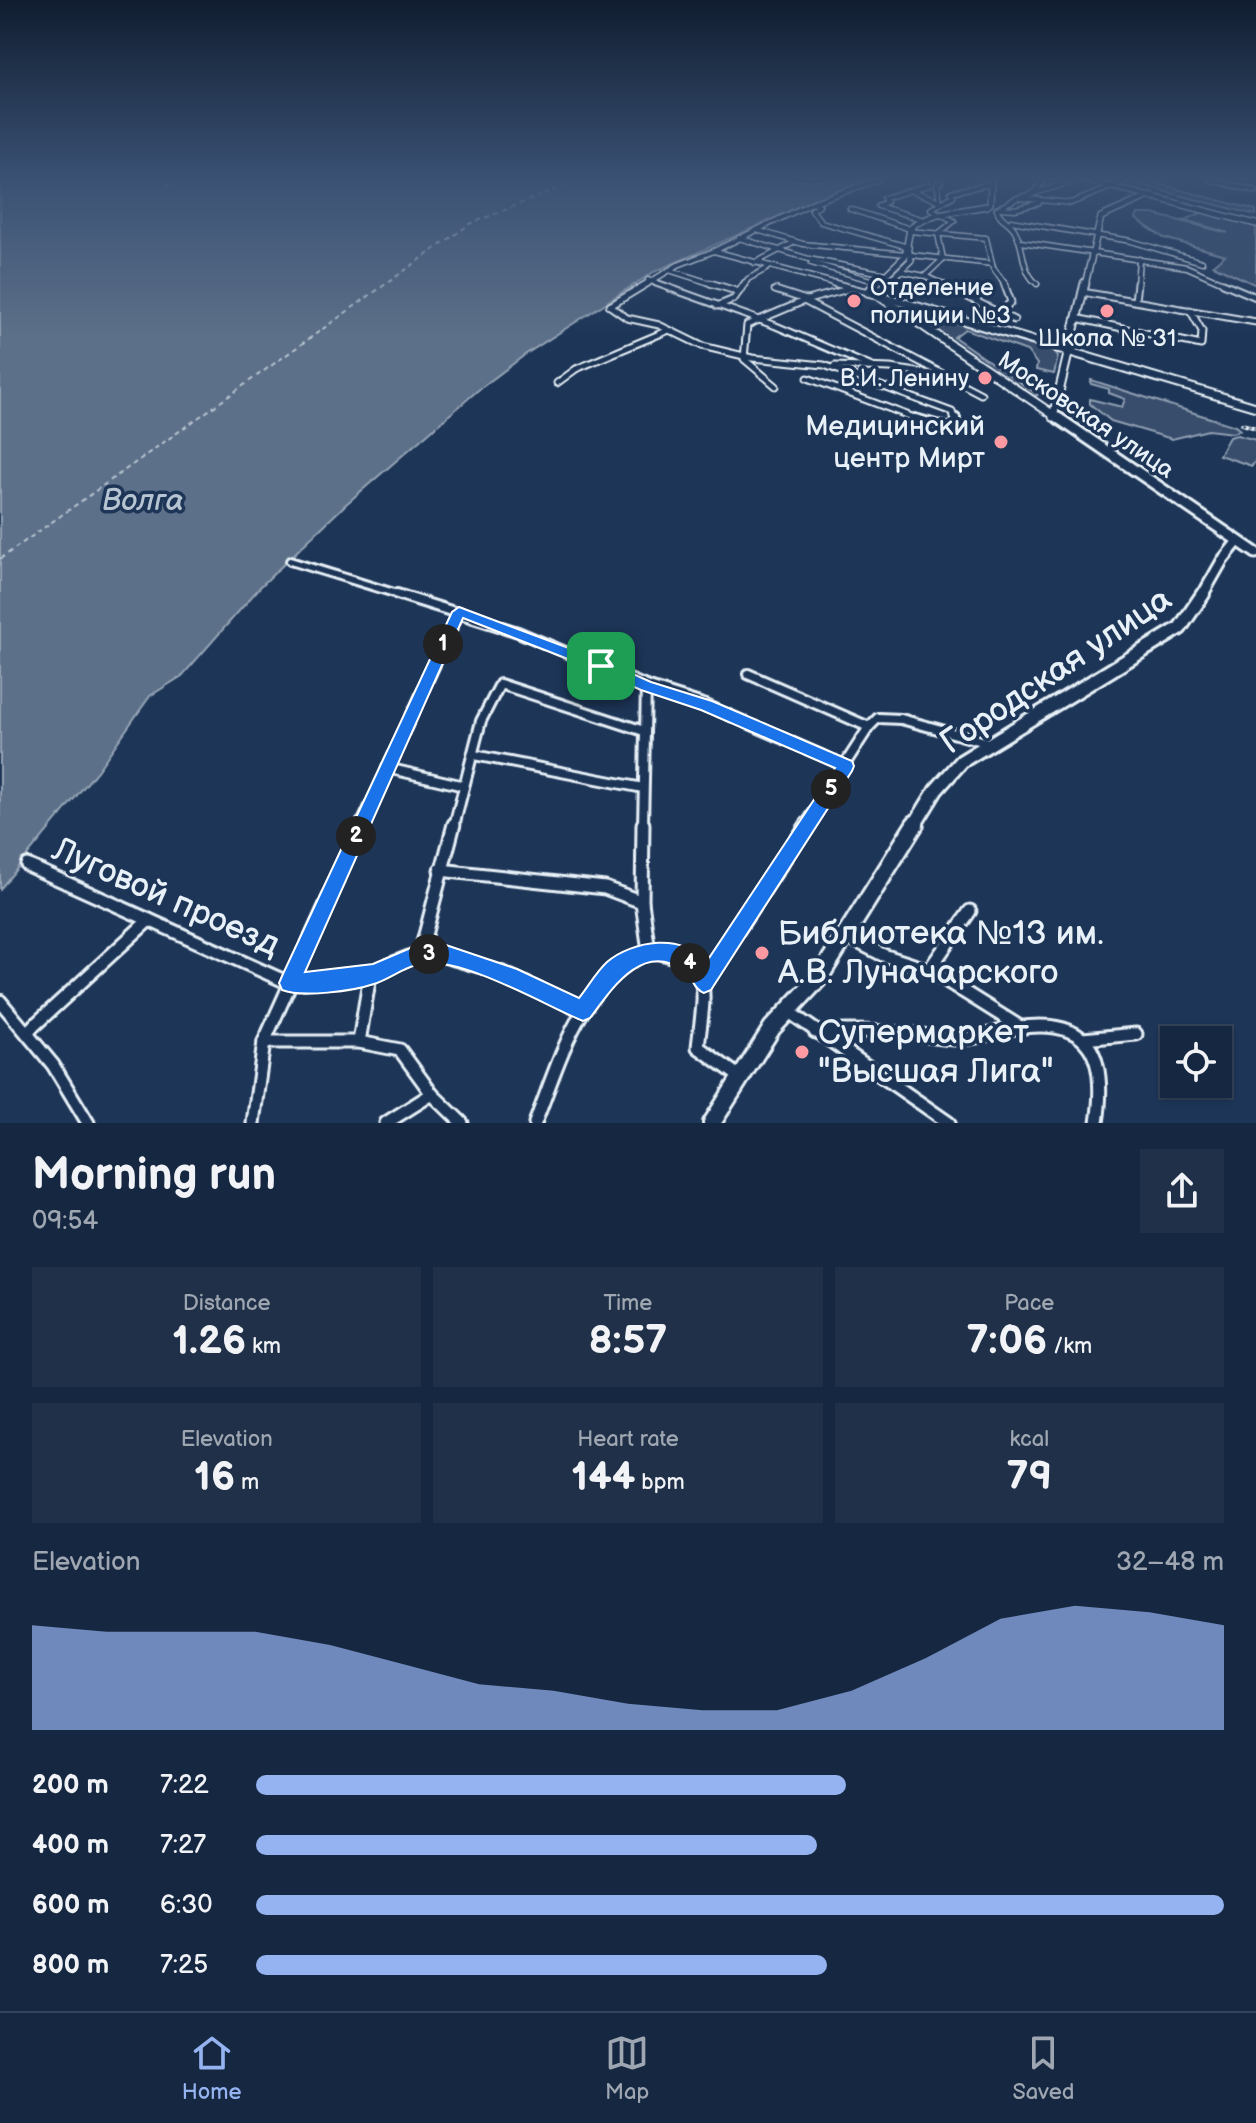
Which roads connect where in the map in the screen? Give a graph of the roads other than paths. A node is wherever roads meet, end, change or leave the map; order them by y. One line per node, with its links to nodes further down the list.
1 (752, 232): 10 (street)
2 (765, 232): 11 (street)
3 (851, 232): 16 (street)
4 (910, 232): 16 (street)
5 (927, 232): 9 (street)
6 (1016, 232): 12 (street)
7 (1096, 232): 15 (street)
8 (1098, 232): 22 (street)
9 (938, 234): 18 (street); 21 (street)
10 (739, 238): 13 (street); 14 (street)
11 (795, 242): 13 (street); 16 (street)
12 (1021, 242): 15 (street); 30 (street)
13 (777, 250): 17 (street); 20 (street)
14 (714, 251): 20 (street, Московская улица); 24 (street)
15 (1093, 251): 19 (street); 34 (street)
16 (909, 252): 18 (street); 25 (street); 26 (street)
17 (809, 259): 26 (street); 29 (street)
18 (943, 259): 21 (street); 27 (street)
19 (1139, 259): 22 (street); 38 (street)
20 (755, 263): 23 (street, Московская улица)
21 (992, 264): 43 (street)
22 (1187, 267): 36 (street)
23 (769, 268): 31 (street, Московская улица); 33 (street)
24 (669, 270): 28 (street); 33 (street)
25 (900, 271): 27 (street); 35 (street)
26 (886, 274): 29 (street)
27 (925, 276): 43 (street)
28 (648, 280): 40 (street); 49 (street)
29 (878, 282): 35 (street)
30 (1037, 284)
31 (852, 288): 35 (street, Московская улица); 37 (street)
32 (775, 290): 37 (street)
33 (739, 292): 40 (street)
34 (1082, 292): 38 (street); 44 (street)
35 (872, 293): 39 (street); 41 (street, Московская улица)
36 (1256, 297)
37 (806, 301): 45 (street); 54 (street)
38 (1135, 301): 42 (street)
39 (907, 304): 41 (street); 48 (street)
40 (717, 306): 45 (street)
41 (894, 308): 60 (street, Московская улица)
42 (1190, 310): 44 (street); 47 (street)
43 (1001, 313): 46 (street); 48 (street)
44 (1076, 318): 50 (street)
45 (758, 320): 51 (street); 53 (street)
46 (1014, 320)
47 (1256, 322)
48 (976, 324): 50 (street)
49 (669, 330): 51 (street); 56 (street)
50 (1068, 352): 59 (street); 60 (street)
51 (743, 354): 52 (street); 57 (street)
52 (824, 365): 53 (street); 55 (street)
53 (872, 367): 54 (street)
54 (948, 377): 58 (street)
55 (808, 378)
56 (557, 383)
57 (776, 386)
58 (981, 394)
59 (1255, 406)
60 (1053, 417): 61 (street, Московская улица)
61 (1249, 547): 68 (street, Городская улица)
62 (290, 561): 63 (street)
63 (459, 612): 65 (street); 71 (street)
64 (748, 674): 66 (street)
65 (646, 686): 67 (street); 70 (street)
66 (869, 727): 68 (street); 70 (street)
67 (644, 731): 69 (street); 73 (street)
68 (989, 743): 79 (street, Городская улица)
69 (474, 755): 72 (street); 73 (street)
70 (846, 766): 85 (street)
71 (387, 768): 72 (street); 84 (street)
72 (464, 786): 75 (street)
73 (643, 788): 76 (street)
74 (27, 865): 78 (street, Луговой проезд)
75 (440, 870): 76 (street); 81 (street)
76 (642, 902): 80 (street)
77 (970, 911): 82 (street)
78 (149, 920): 84 (street, Луговой проезд); 90 (street)
79 (843, 935): 82 (street); 88 (street, Городская улица)
80 (649, 951): 85 (street); 87 (street)
81 (420, 954): 83 (street, Луговой проезд); 87 (street)
82 (929, 970): 89 (street)
83 (370, 975): 84 (street, Луговой проезд); 95 (street)
84 (289, 983): 94 (street)
85 (704, 983): 96 (street)
86 (0, 1001): 90 (street)
87 (583, 1011): 102 (street)
88 (789, 1012): 91 (street); 96 (street, Городская улица)
89 (1020, 1027): 91 (street); 93 (street)
90 (27, 1032): 98 (street)
91 (815, 1032): 104 (street)
92 (1136, 1034): 93 (street)
93 (1083, 1039): 105 (street)
94 (264, 1042): 95 (street); 99 (street)
95 (359, 1042): 97 (street)
96 (740, 1077): 103 (street, Городская улица)
97 (432, 1094): 100 (street); 101 (street)
98 (88, 1123)
99 (253, 1123)
100 (386, 1123)
101 (462, 1123)
102 (535, 1123)
103 (712, 1123)
104 (949, 1123)
105 (1097, 1123)

